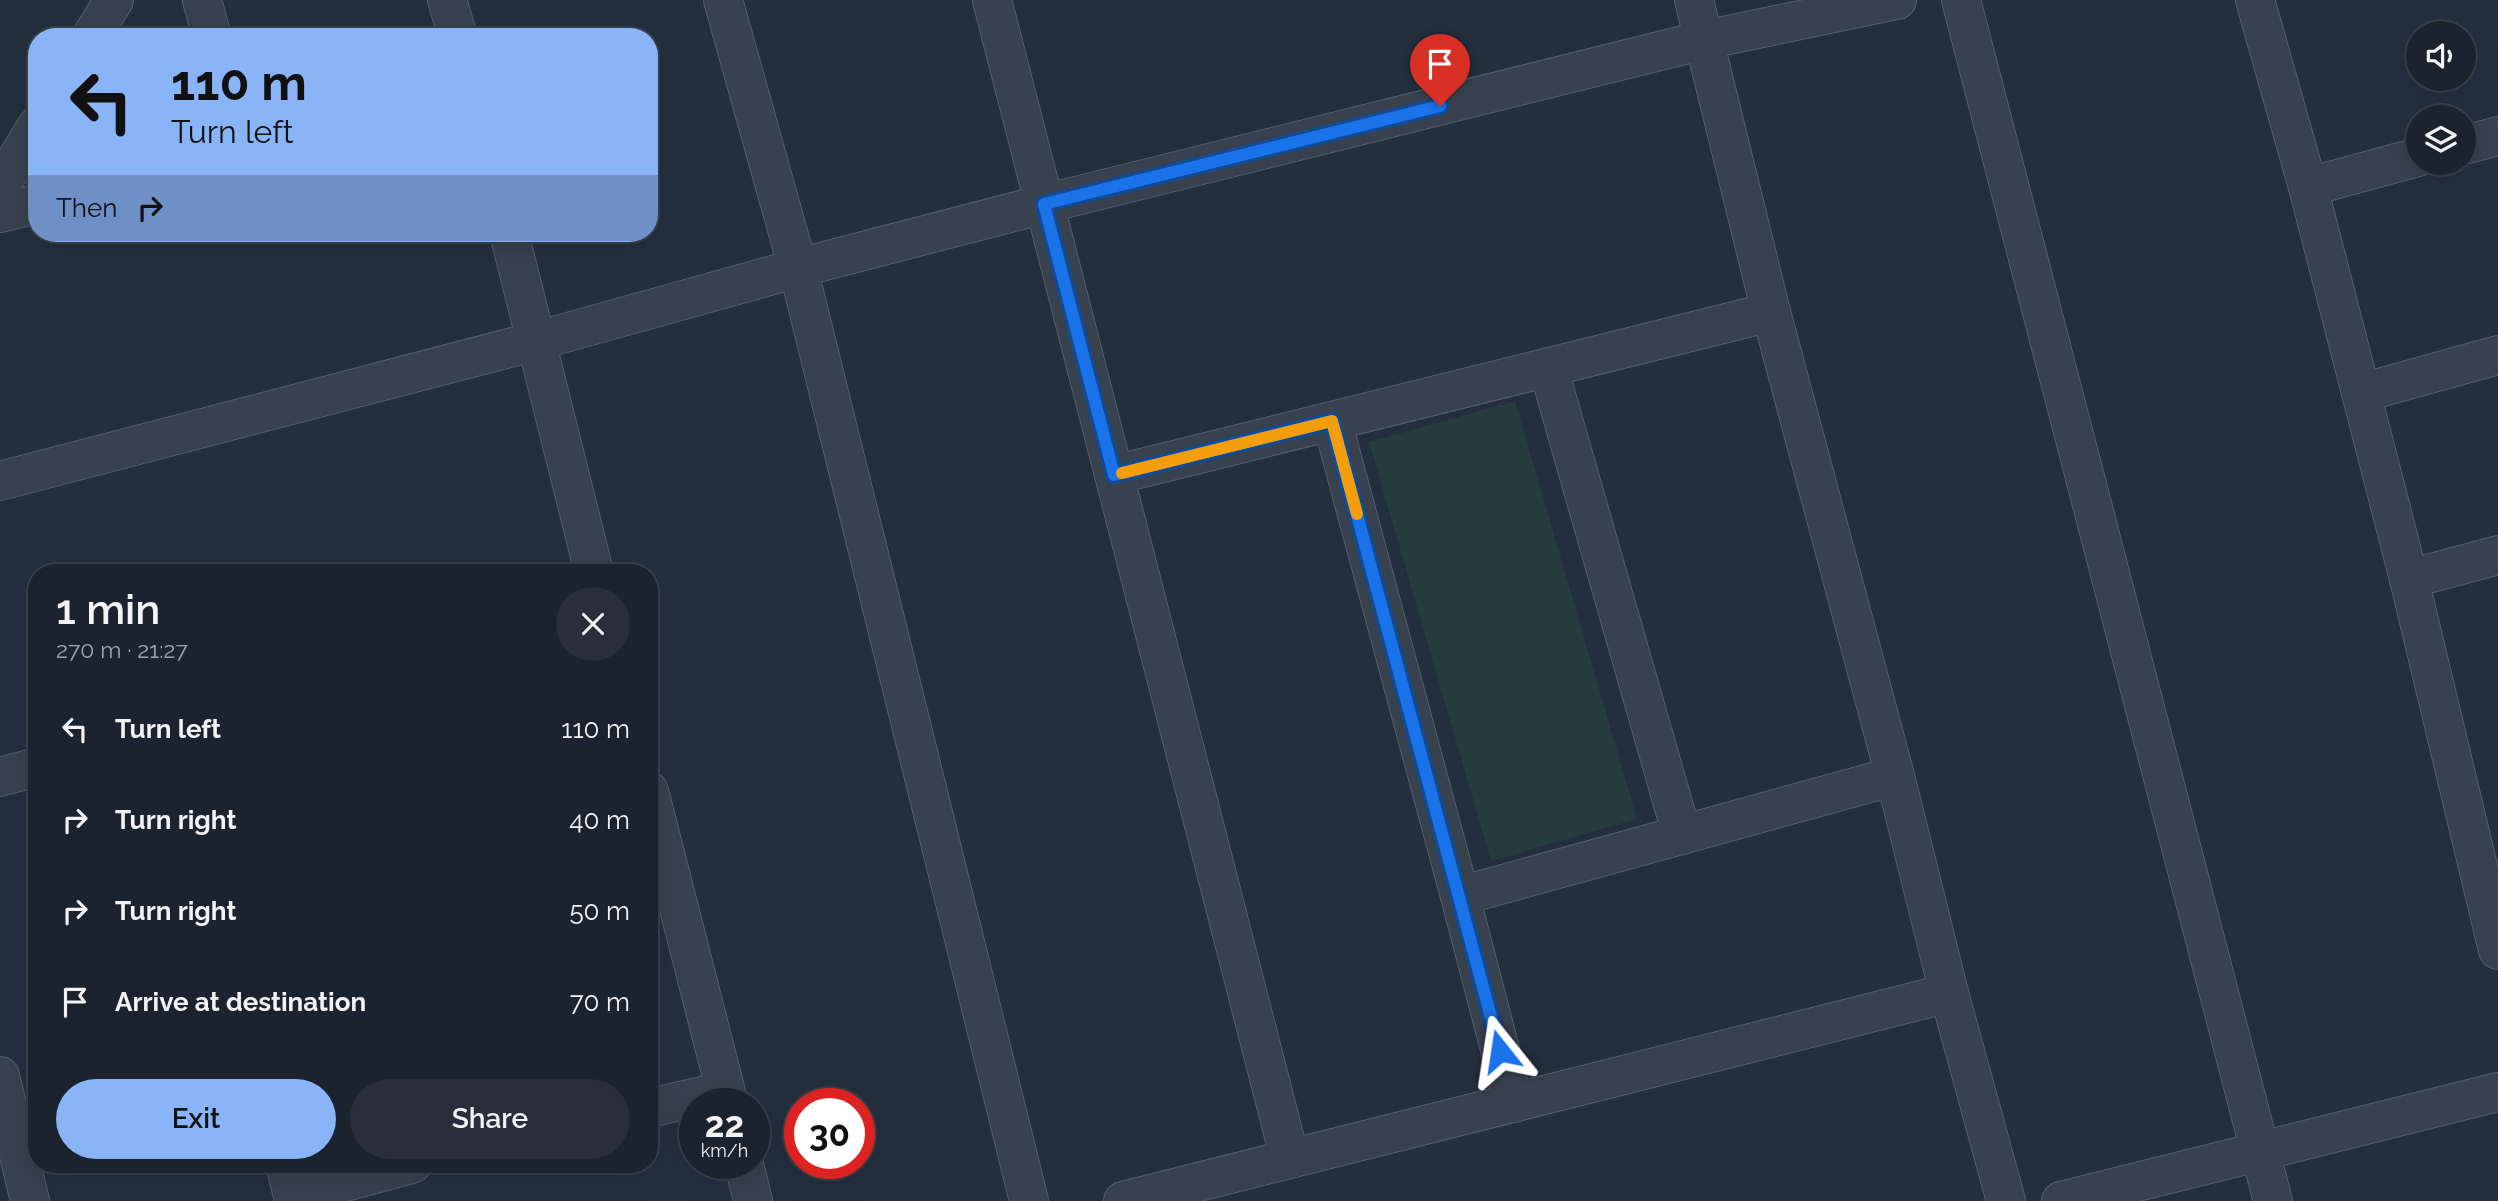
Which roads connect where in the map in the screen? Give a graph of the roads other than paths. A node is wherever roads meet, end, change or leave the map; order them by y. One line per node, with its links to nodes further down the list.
1 (114, 0): 10 (street)
2 (202, 0): 11 (street)
3 (447, 0): 12 (street)
4 (723, 0): 24 (street)
5 (992, 0): 20 (street)
6 (1694, 0): 13 (street)
7 (1897, 0): 13 (street)
8 (1961, 0): 50 (street)
9 (2255, 0): 19 (street)
10 (97, 28)
11 (210, 28)
12 (455, 28)
13 (1704, 40): 20 (street); 25 (street)
14 (2498, 136): 16 (street)
15 (28, 141): 18 (street)
16 (2476, 142)
17 (2406, 161): 19 (street)
18 (0, 186)
19 (2308, 187): 29 (street)
20 (1044, 204): 24 (street); 31 (street)
21 (28, 206): 22 (street)
22 (0, 213)
23 (511, 242): 26 (street)
24 (798, 268): 26 (street); 57 (street)
25 (1771, 312): 28 (street); 37 (street)
26 (536, 341): 32 (street); 34 (street)
27 (2498, 355): 29 (street)
28 (1548, 367): 30 (street); 40 (street)
29 (2361, 393): 35 (street)
30 (1332, 421): 31 (street); 41 (street)
31 (1114, 475): 51 (street)
32 (0, 481)
33 (2498, 555): 35 (street)
34 (592, 564)
35 (2410, 579): 42 (street)
36 (28, 769): 38 (street)
37 (1895, 776): 40 (street); 43 (street)
38 (0, 777)
39 (658, 826): 45 (street)
40 (1682, 835): 41 (street)
41 (1460, 896): 47 (street)
42 (2498, 950)
43 (1949, 993): 47 (street); 59 (street)
44 (0, 1076): 55 (street)
45 (724, 1088)
46 (2498, 1091): 50 (street)
47 (1514, 1102): 51 (street)
48 (679, 1104): 49 (street)
49 (658, 1107)
50 (2260, 1150): 60 (street); 61 (street)
51 (1290, 1159): 58 (street)
52 (365, 1173): 54 (street)
53 (748, 1179): 56 (street)
54 (291, 1187)
55 (30, 1201)
56 (753, 1201)
57 (1029, 1201)
58 (1123, 1201)
59 (2006, 1201)
60 (2061, 1201)
61 (2273, 1201)

